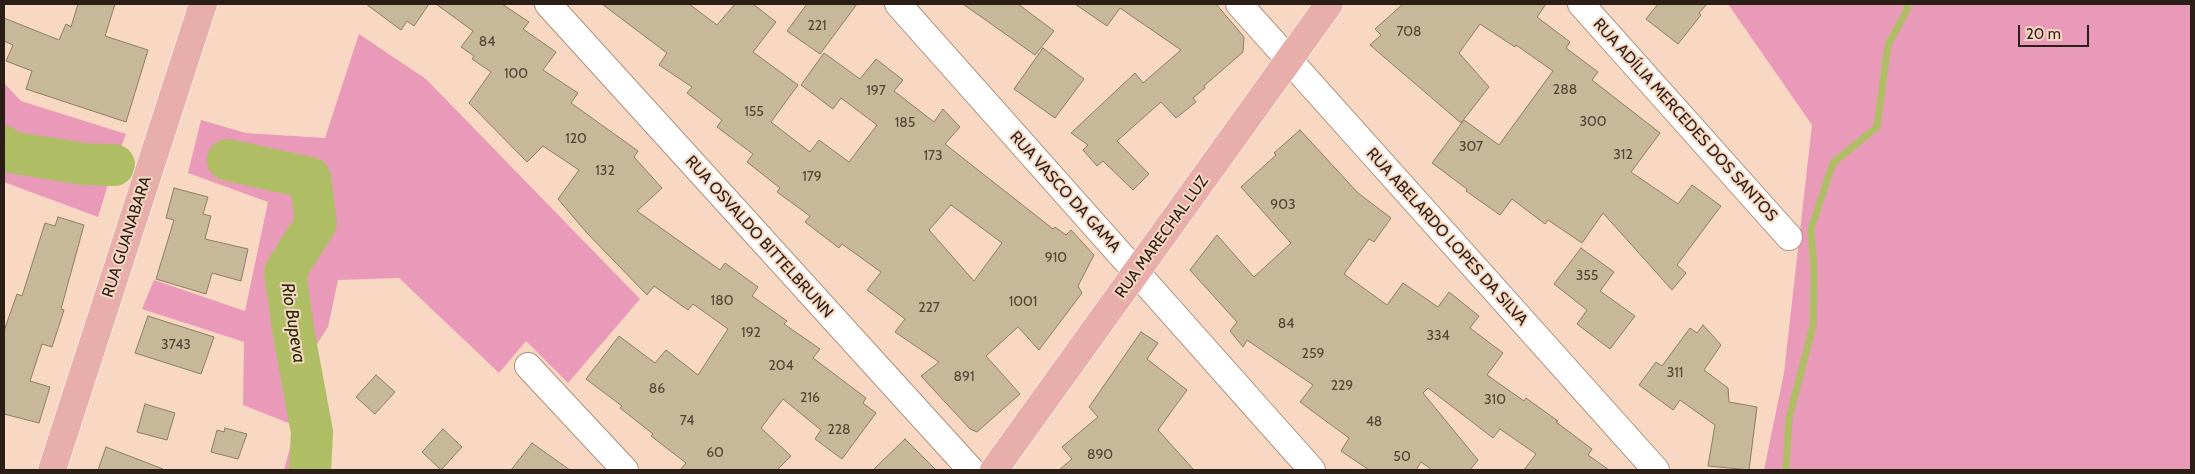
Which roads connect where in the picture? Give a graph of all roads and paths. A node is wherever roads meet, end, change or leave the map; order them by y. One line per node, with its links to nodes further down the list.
1 (202, 4): 11 (main road, RUA GUANABARA)
2 (548, 4): 13 (street, RUA OSVALDO BITTELBRUNN)
3 (898, 4): 9 (street, RUA VASCO DA GAMA)
4 (1239, 4): 7 (street, RUA ABELARDO LOPES DA SILVA)
5 (1329, 4): 7 (main road, RUA MARECHAL LUZ)
6 (1581, 4): 8 (street, RUA ADÍLIA MERCEDES DOS SANTOS)
7 (1289, 59): 9 (main road, RUA MARECHAL LUZ); 16 (street, RUA ABELARDO LOPES DA SILVA)
8 (1789, 237)
9 (1136, 272): 14 (main road, RUA MARECHAL LUZ); 15 (street, RUA VASCO DA GAMA)
10 (528, 366): 12 (street)
11 (52, 470)
12 (625, 470)
13 (971, 470)
14 (994, 470)
15 (1312, 470)
16 (1656, 470)

